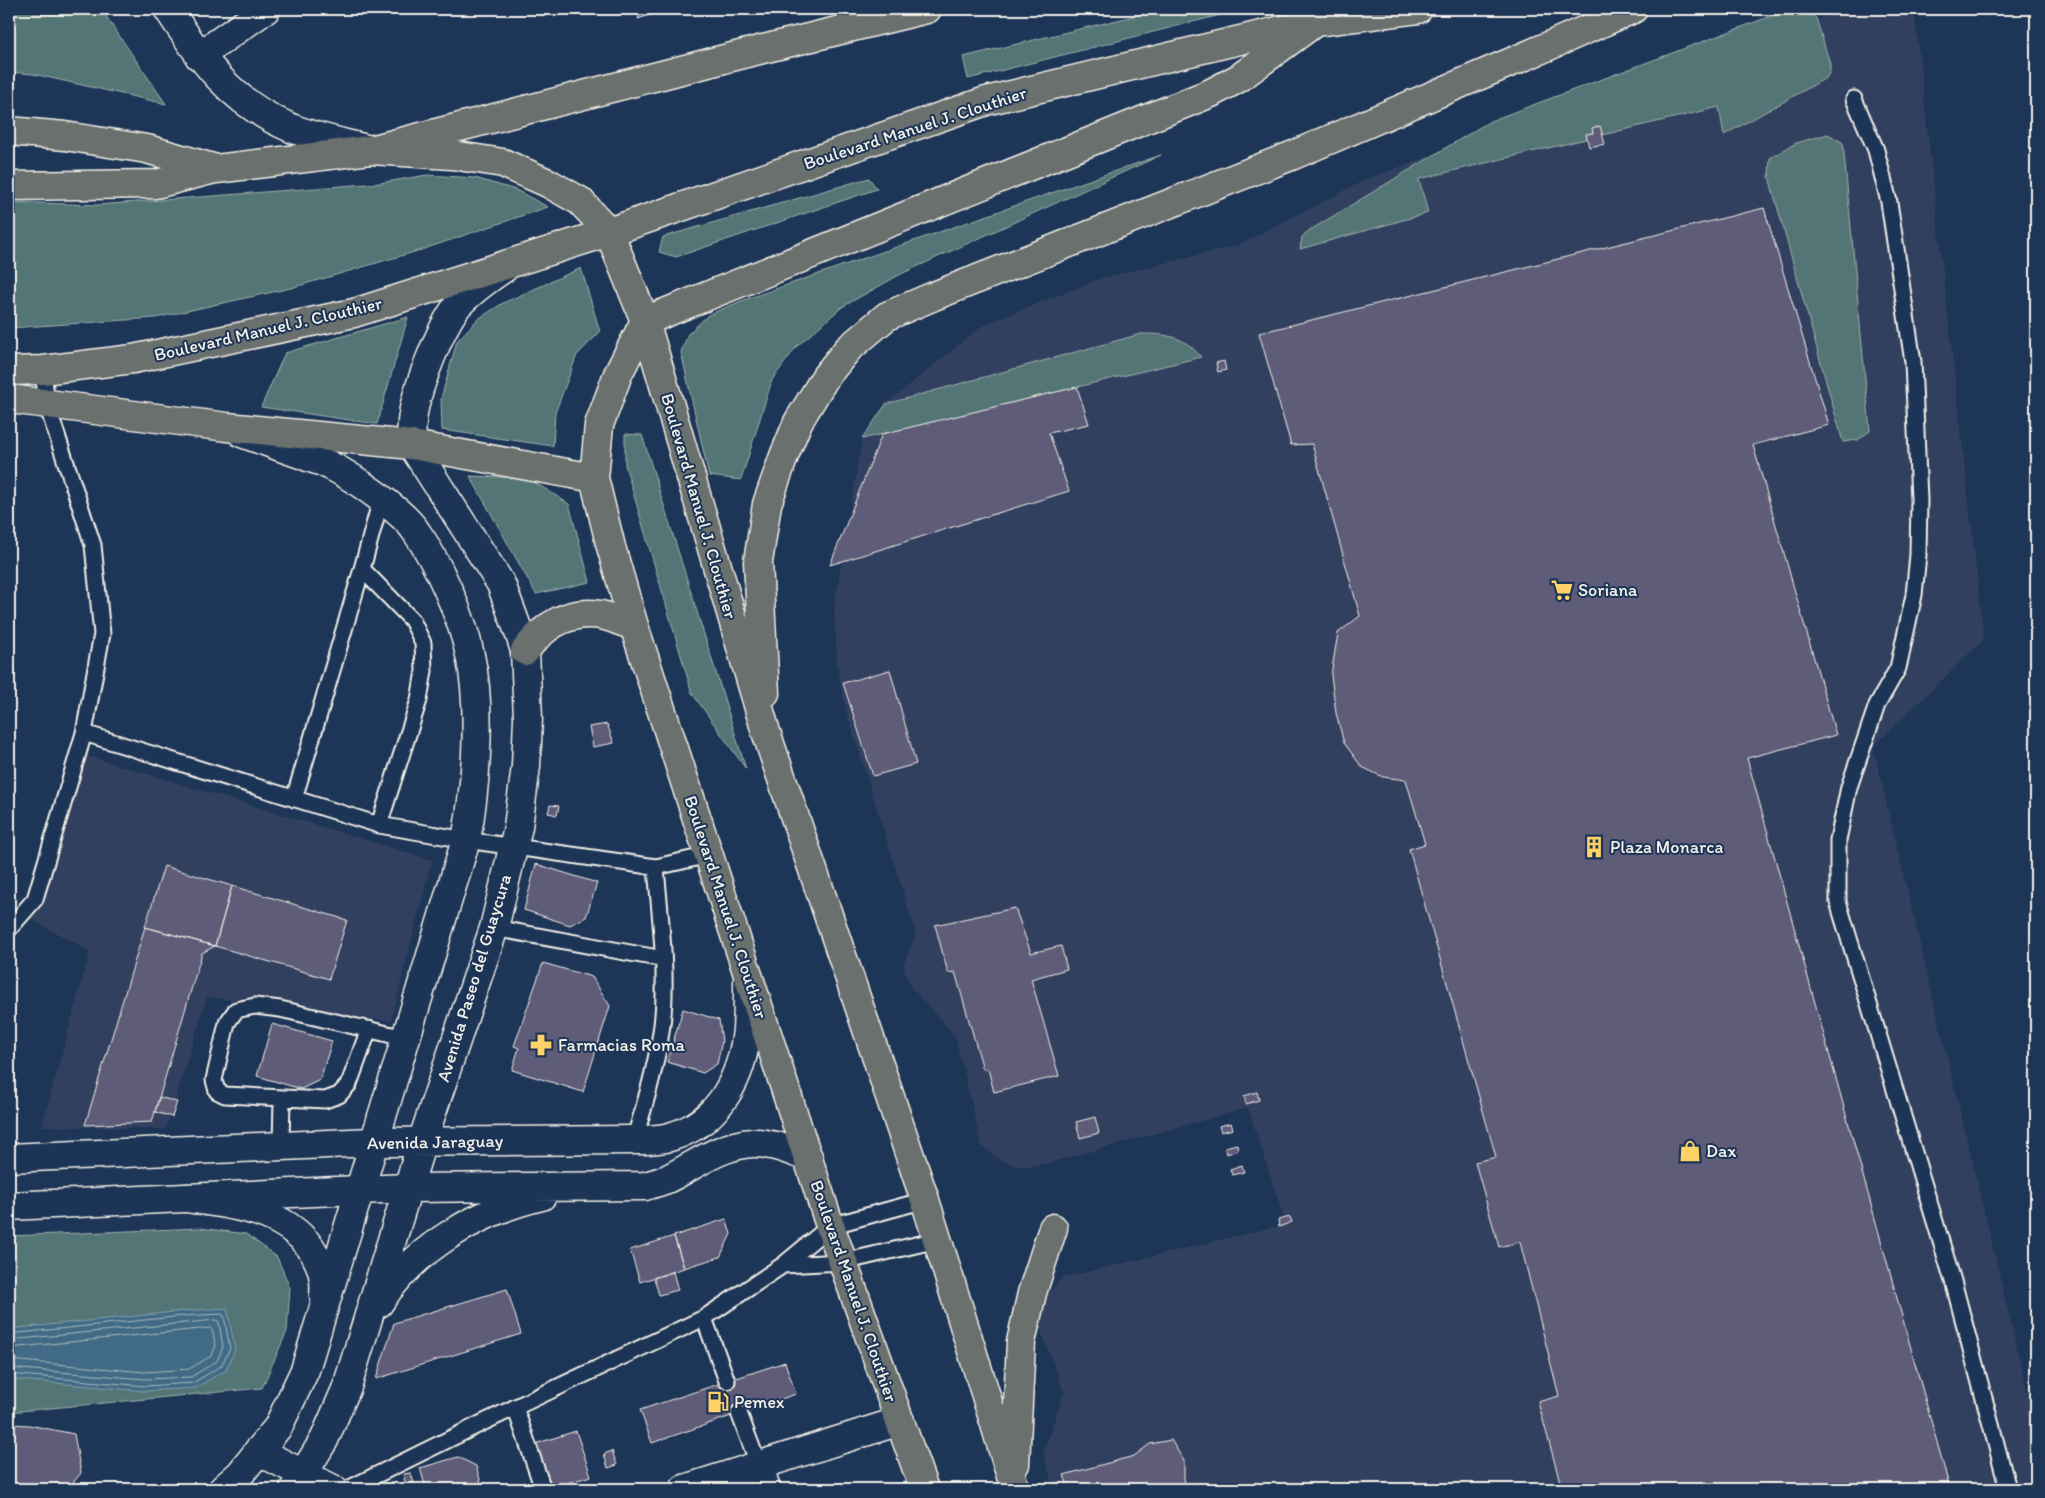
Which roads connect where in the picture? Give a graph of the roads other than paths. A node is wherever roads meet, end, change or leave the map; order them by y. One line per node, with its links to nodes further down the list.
1 (168, 9): 7 (main road)
2 (266, 9): 7 (main road)
3 (927, 9): 10 (main road, Boulevard Manuel J. Clouthier)
4 (1418, 9): 6 (main road, Boulevard Manuel J. Clouthier)
5 (1632, 9): 27 (main road)
6 (1324, 15): 13 (main road, Boulevard Manuel J. Clouthier); 15 (main road, Boulevard Manuel J. Clouthier)
7 (199, 56): 10 (main road)
8 (1854, 99): 78 (lane)
9 (9, 131): 11 (main road, Boulevard Manuel J. Clouthier)
10 (370, 150): 11 (main road, Boulevard Manuel J. Clouthier); 13 (main road, Boulevard Manuel J. Clouthier)
11 (216, 169): 12 (main road)
12 (9, 186)
13 (608, 232): 14 (main road, Boulevard Manuel J. Clouthier); 15 (main road, Boulevard Manuel J. Clouthier)
14 (508, 265): 16 (main road, Boulevard Manuel J. Clouthier); 21 (main road)
15 (645, 321): 22 (main road, Boulevard Manuel J. Clouthier); 27 (main road, Boulevard Manuel J. Clouthier)
16 (43, 370): 17 (main road, Boulevard Manuel J. Clouthier); 19 (lane)
17 (9, 371)
18 (9, 399): 19 (main road)
19 (47, 405): 20 (main road); 28 (lane)
20 (227, 427): 21 (main road); 23 (main road)
21 (412, 445): 22 (main road); 26 (main road, Avenida Paseo del Guaycura)
22 (594, 478): 25 (main road, Boulevard Manuel J. Clouthier)
23 (381, 499): 24 (lane); 31 (main road)
24 (362, 569): 29 (lane); 30 (lane)
25 (634, 626): 26 (main road); 33 (main road, Boulevard Manuel J. Clouthier)
26 (525, 651): 32 (main road, Avenida Paseo del Guaycura)
27 (766, 732): 54 (main road, Boulevard Manuel J. Clouthier)
28 (84, 733): 29 (lane); 36 (lane)
29 (294, 799): 30 (lane)
30 (379, 825): 31 (lane)
31 (466, 840): 32 (lane); 40 (main road)
32 (514, 846): 34 (lane); 35 (main road, Avenida Paseo del Guaycura)
33 (709, 855): 34 (lane); 38 (main road, Boulevard Manuel J. Clouthier)
34 (656, 867): 37 (lane)
35 (494, 928): 37 (lane); 45 (main road, Avenida Paseo del Guaycura)
36 (9, 930)
37 (663, 959): 43 (lane)
38 (748, 978): 42 (main road, Avenida Jaraguay); 47 (main road, Boulevard Manuel J. Clouthier)
39 (369, 1029): 40 (lane); 41 (lane); 41 (lane)
40 (405, 1038): 44 (main road)
41 (282, 1098): 46 (lane)
42 (690, 1128): 43 (main road, Avenida Jaraguay); 49 (main road)
43 (634, 1140): 45 (main road, Avenida Jaraguay)
44 (373, 1142): 45 (main road, Avenida Jaraguay); 46 (main road, Avenida Jaraguay); 52 (main road)
45 (422, 1142): 51 (main road, Avenida Paseo del Guaycura)
46 (281, 1147): 48 (main road, Avenida Jaraguay)
47 (808, 1157): 49 (main road); 56 (main road, Boulevard Manuel J. Clouthier)
48 (9, 1158)
49 (704, 1159): 50 (main road)
50 (594, 1187): 51 (main road); 63 (main road)
51 (408, 1188): 52 (main road); 63 (main road, Avenida Paseo del Guaycura)
52 (359, 1190): 53 (main road); 61 (main road)
53 (186, 1198): 55 (main road); 61 (main road)
54 (925, 1200): 56 (lane); 58 (main road, Boulevard Manuel J. Clouthier)
55 (9, 1206)
56 (830, 1226): 59 (main road, Boulevard Manuel J. Clouthier); 60 (lane)
57 (1053, 1228): 71 (main road)
58 (937, 1240): 59 (lane); 71 (main road, Boulevard Manuel J. Clouthier)
59 (843, 1262): 60 (lane); 67 (main road, Boulevard Manuel J. Clouthier)
60 (783, 1265): 62 (lane)
61 (323, 1311): 68 (main road)
62 (704, 1318): 64 (lane); 65 (lane)
63 (366, 1323): 70 (main road, Avenida Paseo del Guaycura)
64 (727, 1381)
65 (515, 1408): 74 (lane); 75 (lane)
66 (739, 1413): 69 (lane)
67 (900, 1421): 69 (main road); 77 (main road, Boulevard Manuel J. Clouthier)
68 (258, 1451): 70 (main road); 72 (main road)
69 (763, 1477): 76 (main road)
70 (299, 1481): 73 (main road)
71 (1015, 1488)
72 (223, 1489)
73 (333, 1489)
74 (348, 1489)
75 (543, 1489)
76 (684, 1489)
77 (924, 1489)
78 (2008, 1489)

